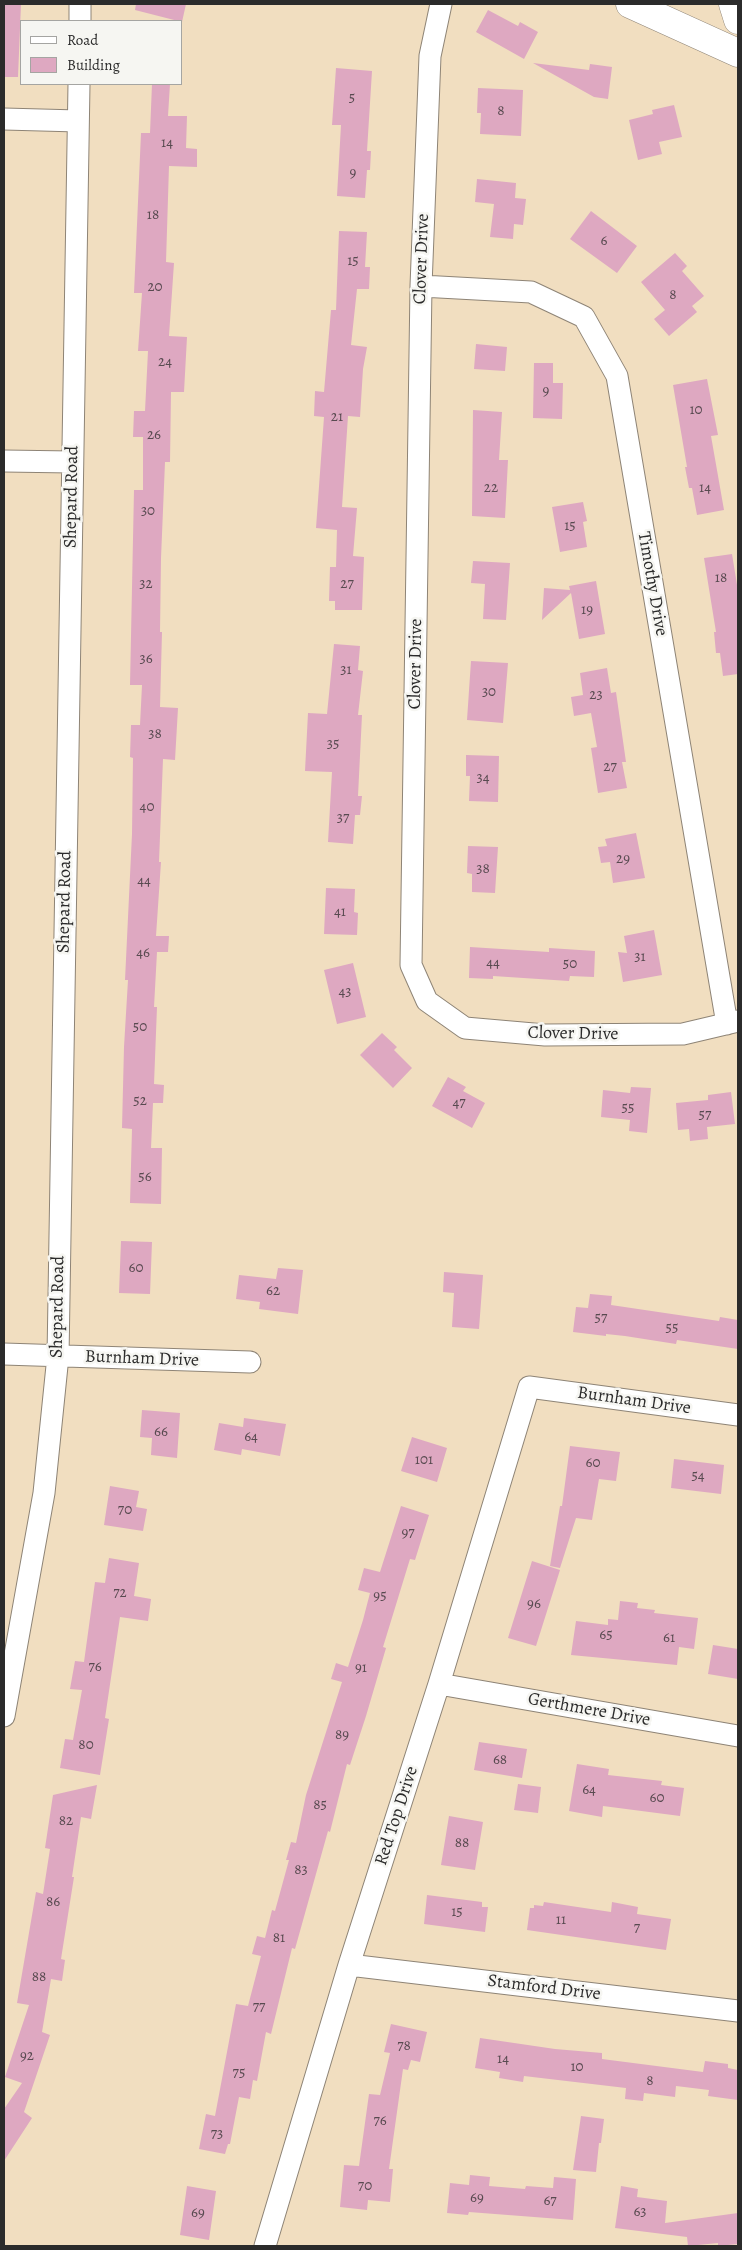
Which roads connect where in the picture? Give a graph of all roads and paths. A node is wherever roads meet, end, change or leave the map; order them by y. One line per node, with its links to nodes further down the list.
1 (80, 4): 5 (street)
2 (440, 4): 11 (street, Clover Drive)
3 (630, 4): 7 (main road)
4 (733, 4): 6 (main road)
5 (80, 20)
6 (738, 20)
7 (738, 53)
8 (78, 85): 10 (street, Shepard Road)
9 (4, 119): 10 (street)
10 (78, 121): 13 (street, Shepard Road)
11 (421, 286): 14 (street, Timothy Drive); 14 (street, Clover Drive)
12 (4, 461): 13 (street)
13 (72, 462): 16 (street, Shepard Road)
14 (733, 1022)
15 (4, 1354): 16 (street, Burnham Drive)
16 (58, 1356): 17 (street, Burnham Drive); 21 (street, Shepard Road)
17 (250, 1362)
18 (529, 1387): 19 (street, Burnham Drive); 20 (street, Red Top Drive)
19 (738, 1415)
20 (439, 1684): 22 (street, Gerthmere Drive); 23 (street, Red Top Drive)
21 (4, 1716)
22 (738, 1736)
23 (350, 1965): 24 (street, Stamford Drive); 25 (street, Red Top Drive)
24 (738, 2011)
25 (265, 2246)

